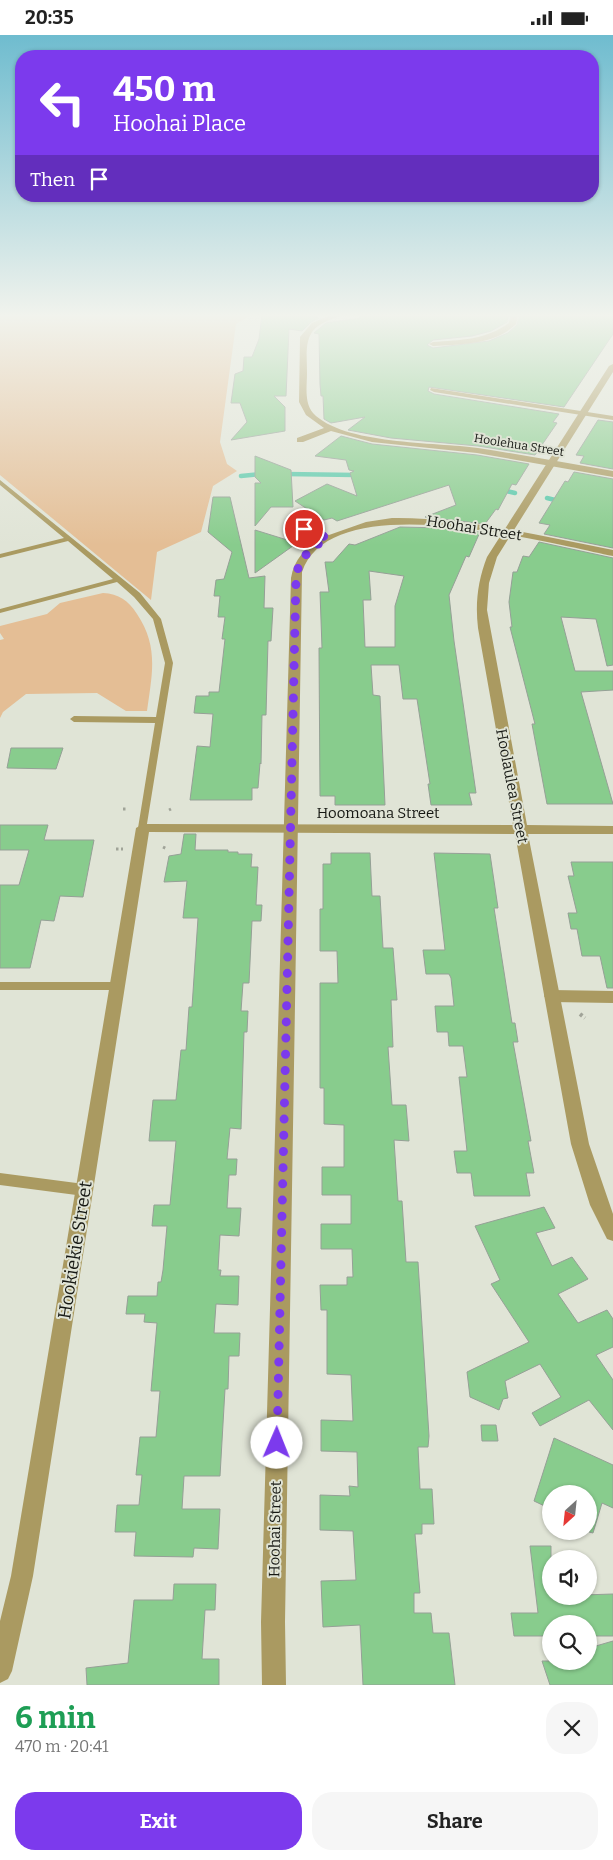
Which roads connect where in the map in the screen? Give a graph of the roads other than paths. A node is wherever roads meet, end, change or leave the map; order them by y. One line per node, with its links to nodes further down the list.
1 (304, 391): 6 (street, Hoolehua Street)
2 (440, 391): 4 (street)
3 (597, 391): 4 (street, Hoolaulea Street)
4 (583, 413): 5 (street); 8 (street, Hoolaulea Street)
5 (613, 418)
6 (332, 428): 7 (street); 8 (street, Hoolehua Street)
7 (300, 440)
8 (551, 463): 9 (street, Hoolehua Street); 12 (street, Hoolaulea Street)
9 (613, 474)
10 (0, 482): 14 (lane)
11 (291, 523): 13 (street)
12 (507, 533): 13 (street, Hoohai Street); 15 (street, Hoohai Street); 23 (street, Hoolaulea Street)
13 (328, 538): 22 (street, Hoohai Street)
14 (68, 539): 16 (lane); 17 (lane)
15 (613, 553)
16 (0, 556)
17 (118, 580): 18 (lane); 20 (lane)
18 (0, 611)
19 (74, 719): 20 (lane)
20 (160, 720): 21 (lane)
21 (143, 828): 22 (street, Hoomoana Street); 26 (street, Hookiekie Street)
22 (291, 829): 23 (street, Hoomoana Street); 33 (street, Hoohai Street)
23 (520, 829): 24 (street, Hoomoana Street); 27 (street, Hoolaulea Street)
24 (613, 830)
25 (0, 986): 26 (lane)
26 (117, 986): 30 (street, Hookiekie Street)
27 (552, 996): 28 (street); 31 (street, Hoolaulea Street)
28 (613, 997)
29 (0, 1179): 30 (lane)
30 (84, 1191): 32 (street, Hookiekie Street)
31 (613, 1233)
32 (0, 1671)
33 (274, 1685)

